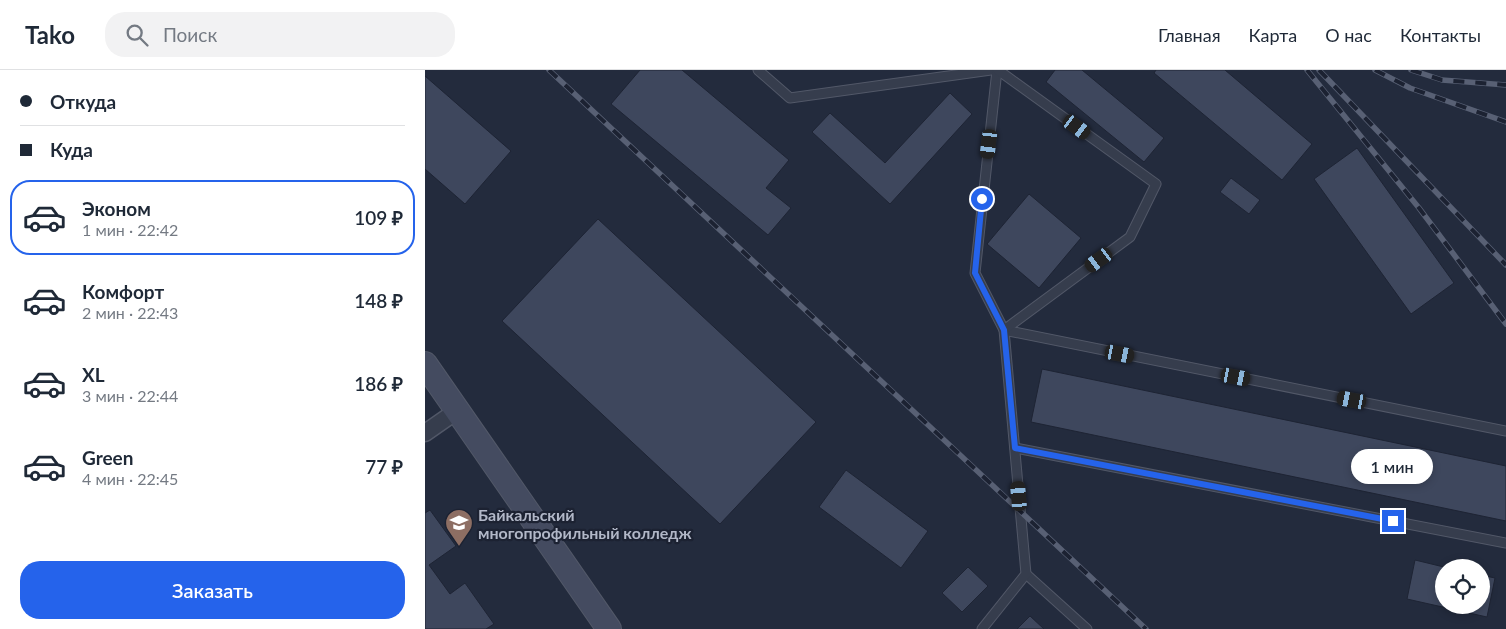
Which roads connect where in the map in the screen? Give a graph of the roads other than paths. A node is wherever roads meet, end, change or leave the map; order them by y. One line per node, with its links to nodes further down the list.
1 (758, 70): 2 (lane)
2 (991, 70)
3 (998, 70): 4 (lane); 4 (lane)
4 (1004, 330): 7 (lane); 9 (lane)
5 (425, 364): 6 (main road)
6 (458, 410): 8 (street); 12 (main road)
7 (1506, 430)
8 (425, 434)
9 (1015, 448): 10 (lane); 11 (lane)
10 (1506, 543)
11 (1026, 574): 13 (lane); 14 (lane)
12 (609, 629)
13 (982, 629)
14 (1087, 629)

